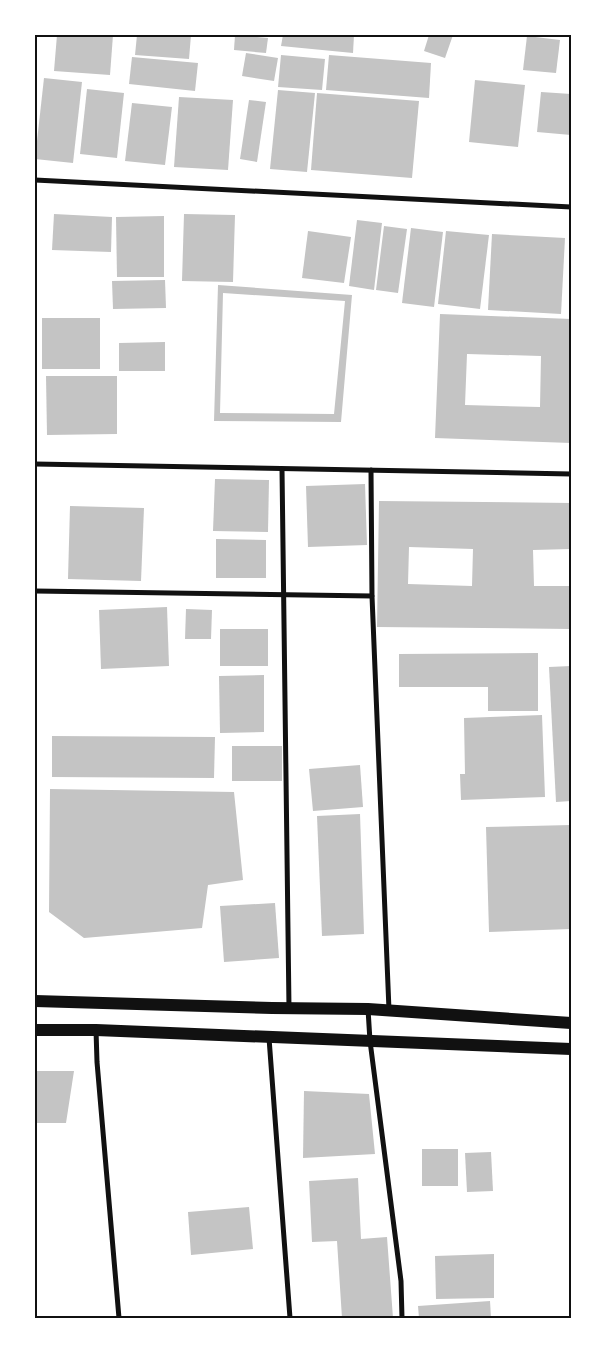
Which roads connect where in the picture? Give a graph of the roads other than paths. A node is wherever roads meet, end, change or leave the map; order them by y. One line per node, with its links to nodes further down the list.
1 (35, 180): 2 (street)
2 (571, 207)
3 (35, 464): 4 (street)
4 (282, 469): 5 (street); 8 (street)
5 (371, 470): 6 (street); 9 (street)
6 (571, 474)
7 (35, 590): 8 (street)
8 (284, 594): 9 (street); 11 (street)
9 (372, 596): 13 (street)
10 (35, 1001): 11 (main road)
11 (289, 1008): 12 (main road)
12 (368, 1009): 13 (main road); 18 (street)
13 (389, 1010): 14 (main road)
14 (571, 1023)
15 (35, 1030): 16 (main road)
16 (96, 1030): 17 (main road); 20 (street)
17 (269, 1037): 18 (main road); 21 (street)
18 (370, 1041): 19 (main road); 22 (street)
19 (571, 1049)
20 (119, 1318)
21 (290, 1318)
22 (402, 1318)

